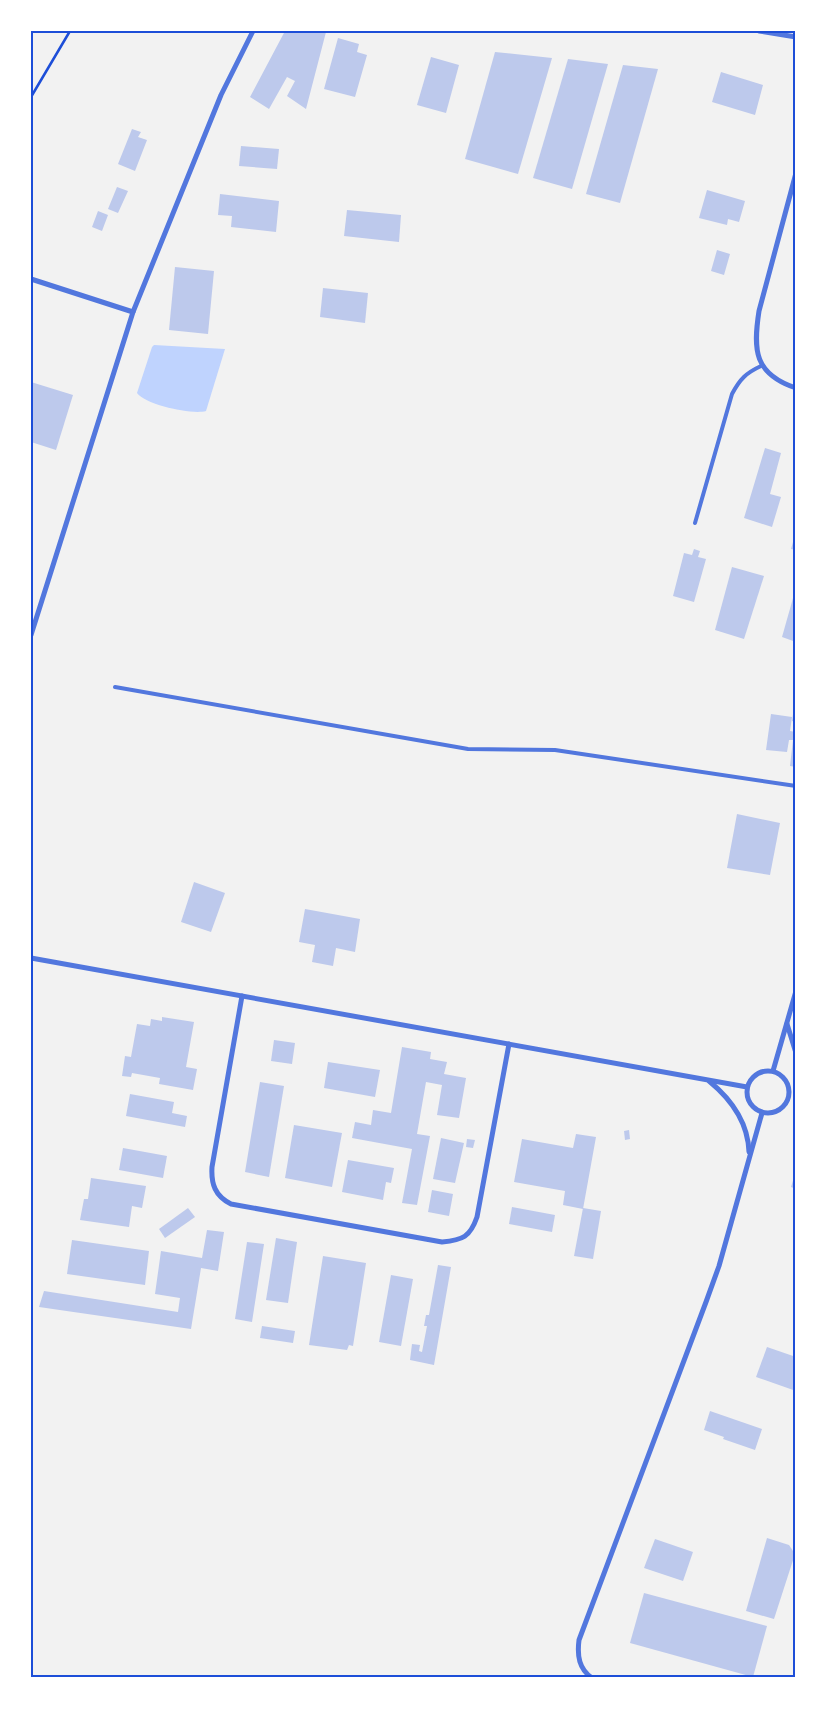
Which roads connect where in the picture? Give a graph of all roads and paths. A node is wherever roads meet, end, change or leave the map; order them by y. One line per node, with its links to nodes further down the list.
1 (70, 31): 5 (path)
2 (253, 31): 8 (street)
3 (759, 31): 4 (street)
4 (796, 37)
5 (31, 97)
6 (796, 173): 9 (street)
7 (31, 280): 8 (street)
8 (133, 312): 12 (street)
9 (761, 366): 10 (street); 11 (lane)
10 (796, 388)
11 (695, 523)
12 (31, 635)
13 (116, 687): 14 (lane)
14 (796, 786)
15 (31, 958): 17 (street)
16 (796, 991): 18 (street)
17 (242, 996): 19 (street); 19 (street)
18 (787, 1021): 20 (street); 21 (street)
19 (509, 1044): 22 (street)
20 (796, 1053)
21 (773, 1072): 23 (street); 24 (street)
22 (709, 1080): 23 (street); 27 (street)
23 (747, 1087): 26 (street)
24 (789, 1095): 25 (street); 26 (street)
25 (796, 1096)
26 (762, 1113): 27 (street)
27 (750, 1157): 28 (street)
28 (592, 1678)

